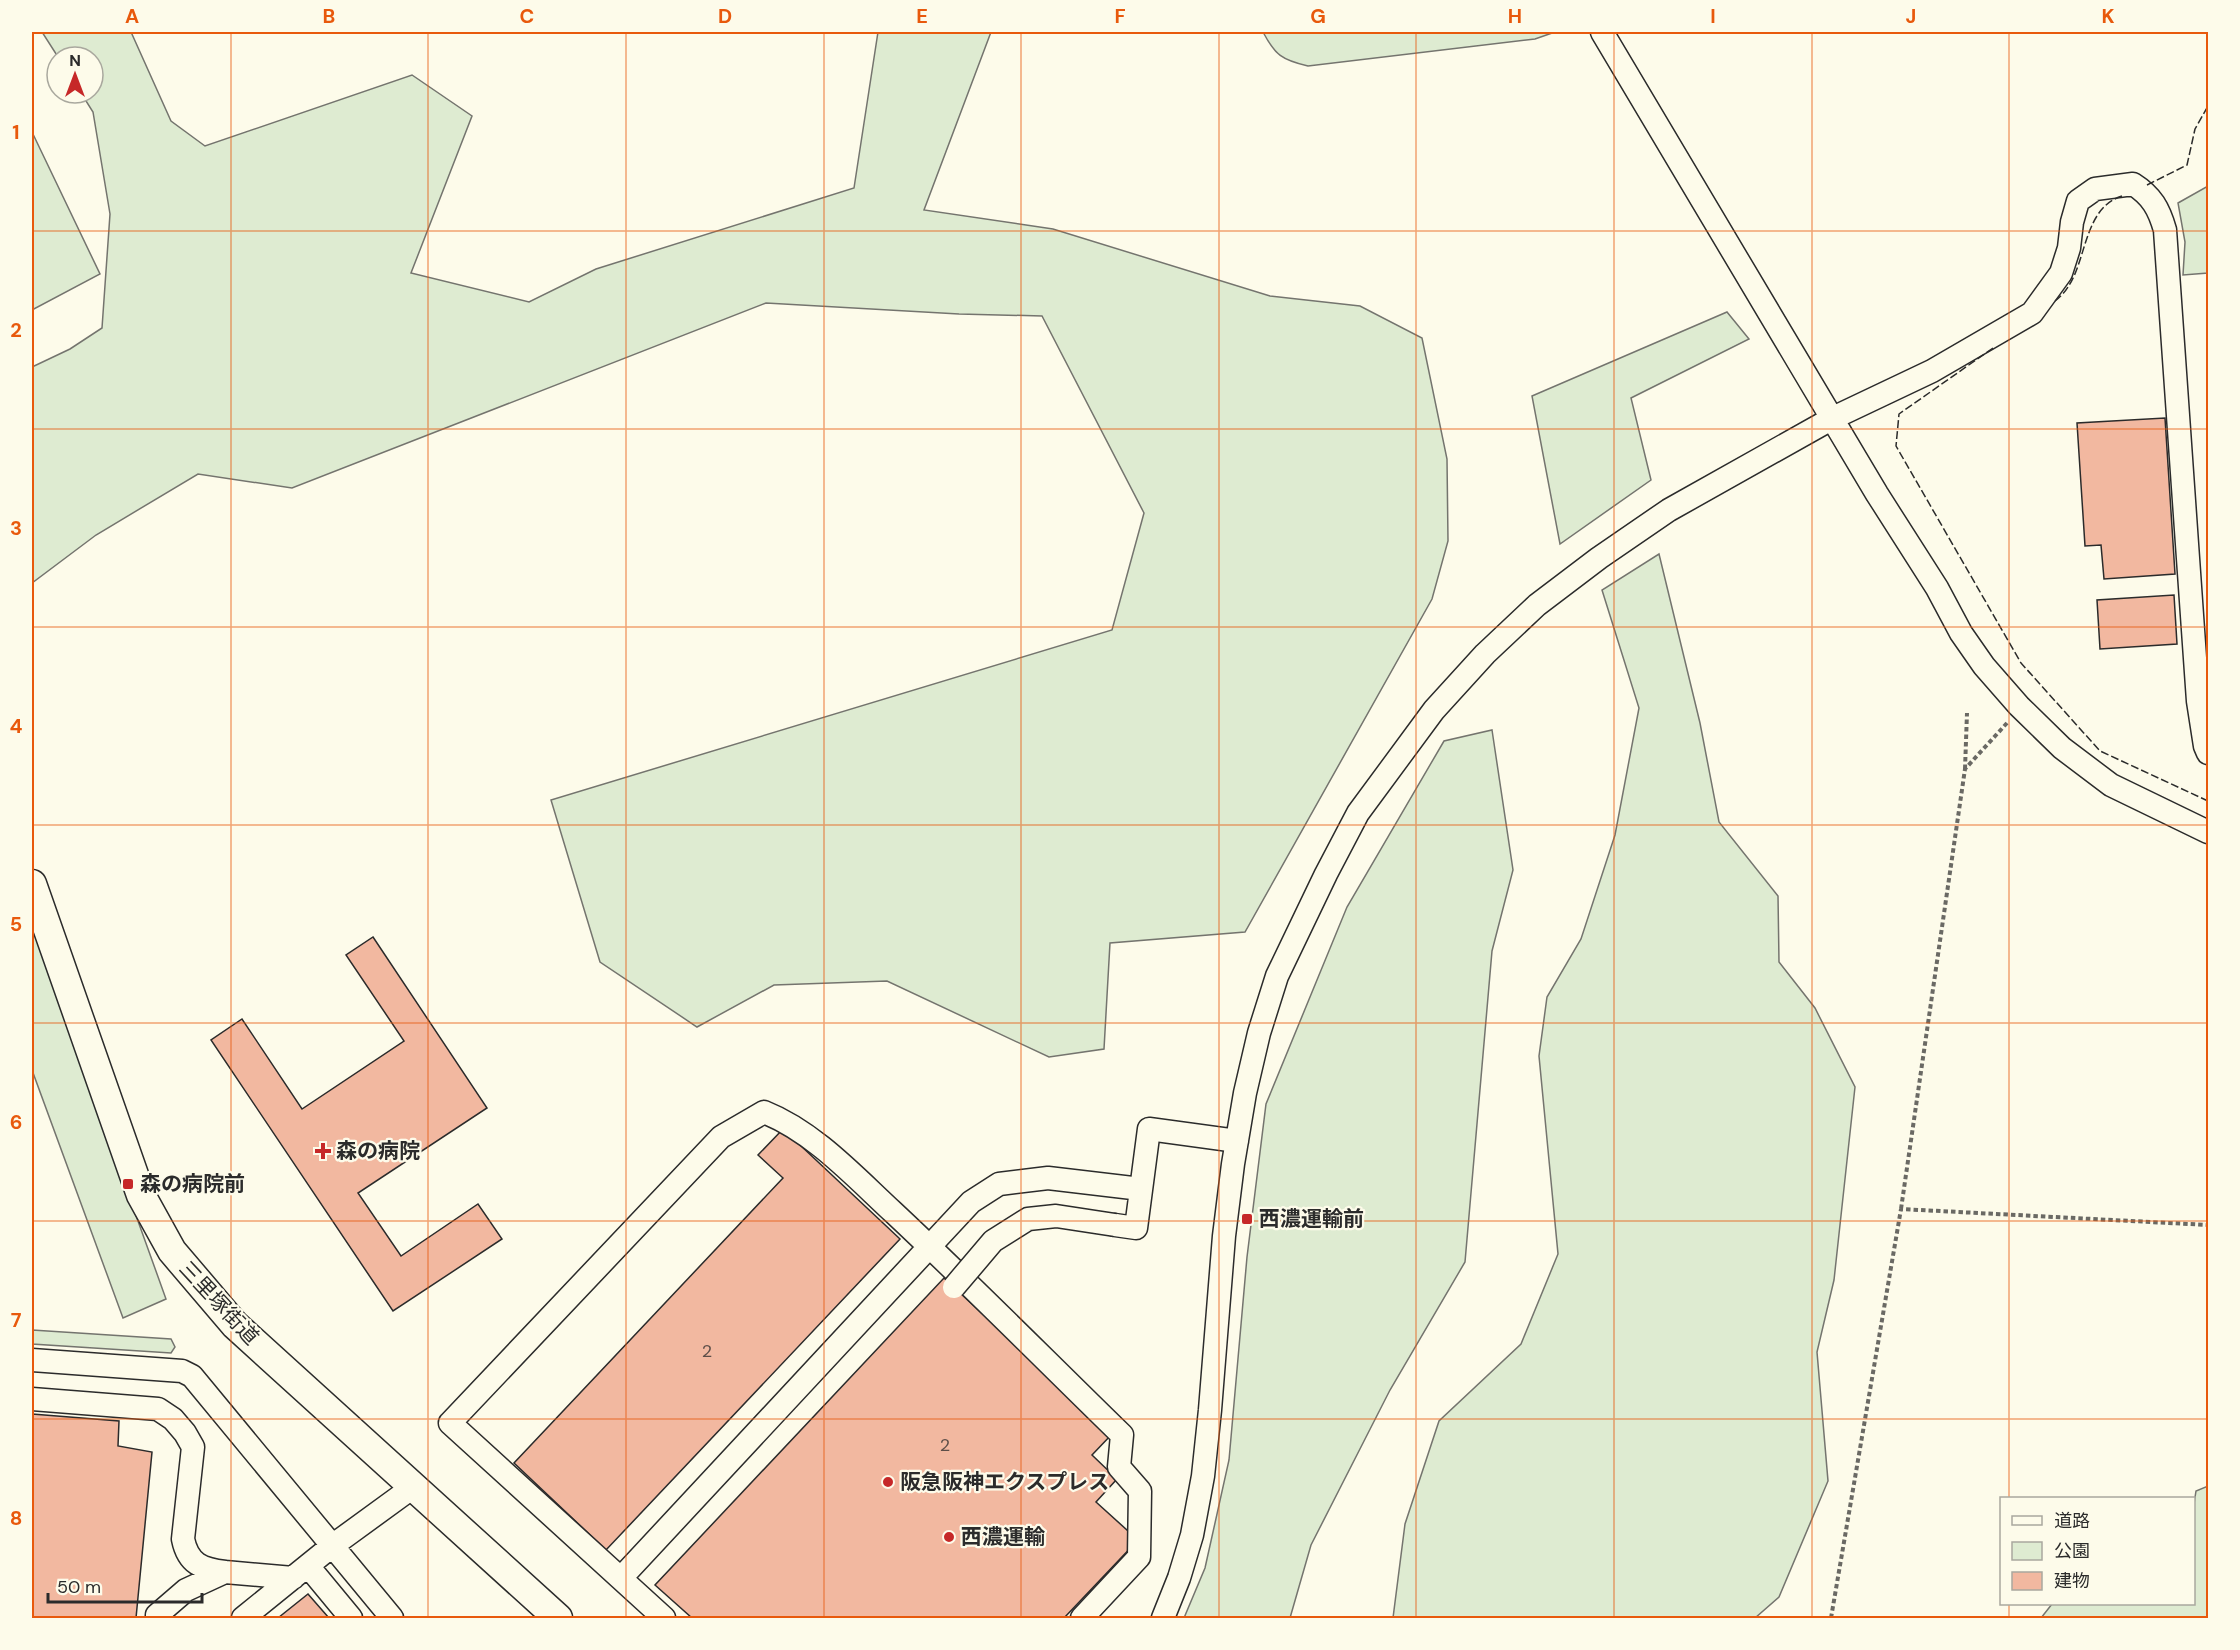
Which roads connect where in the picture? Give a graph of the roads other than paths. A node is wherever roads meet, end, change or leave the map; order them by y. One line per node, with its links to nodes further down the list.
1 (1602, 32): 2 (street)
2 (1833, 418): 3 (street); 4 (street); 6 (street)
3 (2208, 753)
4 (2208, 832)
5 (32, 884): 12 (main road, 三里塚街道)
6 (1237, 1141): 7 (street); 24 (street)
7 (1141, 1189): 8 (street); 9 (street, bridge)
8 (928, 1245): 16 (street); 16 (street); 23 (street)
9 (954, 1287)
10 (32, 1360): 13 (street)
11 (32, 1399): 14 (street)
12 (413, 1487): 13 (street); 21 (main road, 三里塚街道)
13 (332, 1546): 15 (street); 20 (street)
14 (225, 1572): 15 (street); 17 (street)
15 (301, 1572): 18 (street); 19 (street)
16 (621, 1578): 22 (street)
17 (157, 1618)
18 (243, 1618)
19 (351, 1618)
20 (392, 1618)
21 (558, 1618)
22 (664, 1618)
23 (1082, 1618)
24 (1163, 1618)

